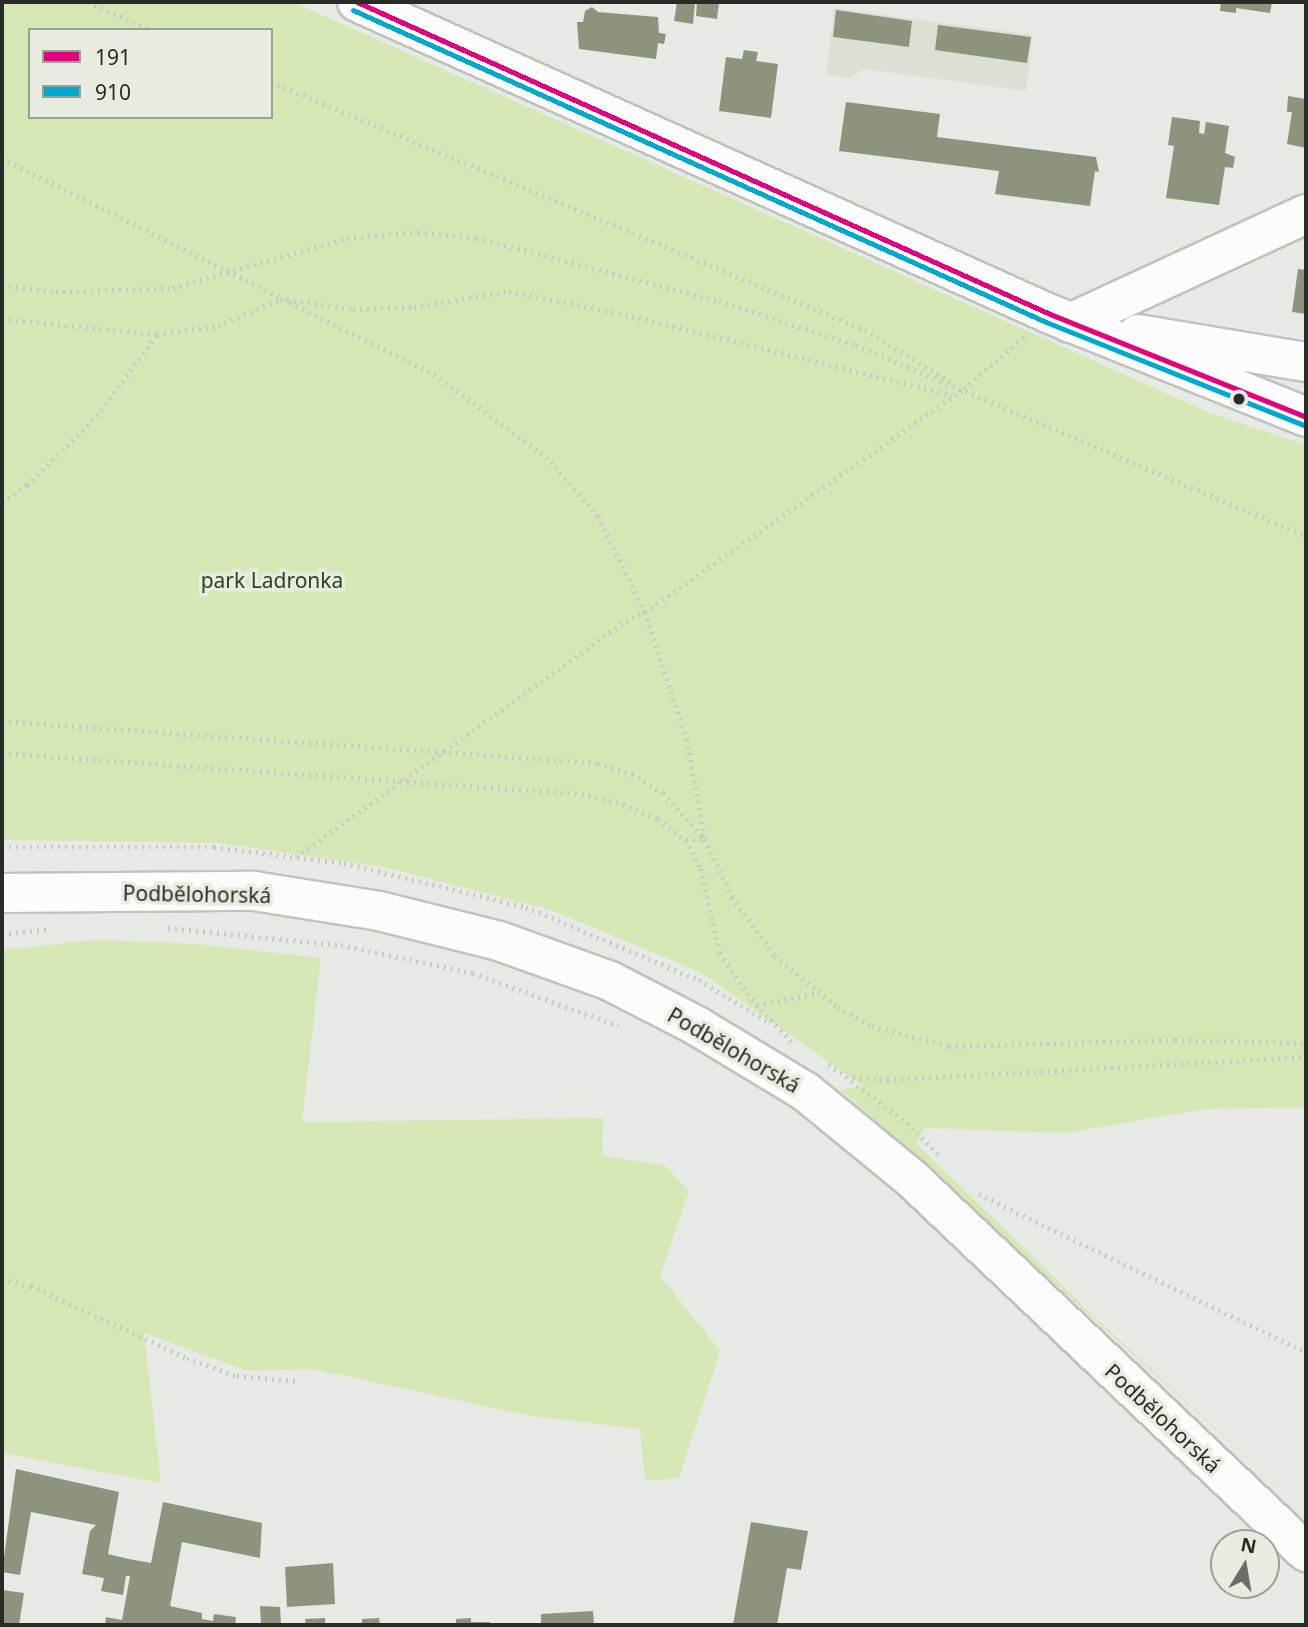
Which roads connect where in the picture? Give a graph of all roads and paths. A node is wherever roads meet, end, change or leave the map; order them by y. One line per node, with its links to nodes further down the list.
1 (88, 2): 3 (path)
2 (357, 2): 11 (street)
3 (146, 28)
4 (273, 83): 14 (path)
5 (2, 158): 7 (path)
6 (1306, 214): 11 (street)
7 (233, 273): 8 (path); 9 (path); 14 (path)
8 (2, 285)
9 (280, 299): 12 (path); 15 (path); 19 (path)
10 (2, 319): 12 (path)
11 (1052, 326): 13 (street); 14 (path); 16 (street)
12 (157, 334): 17 (path)
13 (1306, 362)
14 (964, 389): 15 (path); 18 (path)
15 (952, 395): 19 (path)
16 (1306, 417)
17 (2, 502)
18 (1306, 536)
19 (645, 612): 21 (path); 25 (path)
20 (2, 721): 21 (path)
21 (441, 752): 23 (path); 25 (path)
22 (2, 753): 23 (path)
23 (400, 782): 24 (path); 26 (path)
24 (686, 839): 25 (path); 32 (path)
25 (705, 839): 31 (path)
26 (296, 857)
27 (2, 893): 44 (street, Podbělohorská)
28 (51, 928): 30 (path)
29 (162, 928): 33 (path)
30 (2, 934)
31 (818, 993): 32 (path); 34 (path)
32 (756, 1005): 35 (path)
33 (631, 1030)
34 (1306, 1043)
35 (798, 1047)
36 (1306, 1058): 38 (path)
37 (819, 1059): 38 (path)
38 (850, 1076): 39 (path)
39 (943, 1159)
40 (970, 1185): 42 (path)
41 (2, 1279): 43 (path)
42 (1306, 1352)
43 (298, 1381)
44 (1306, 1552)

